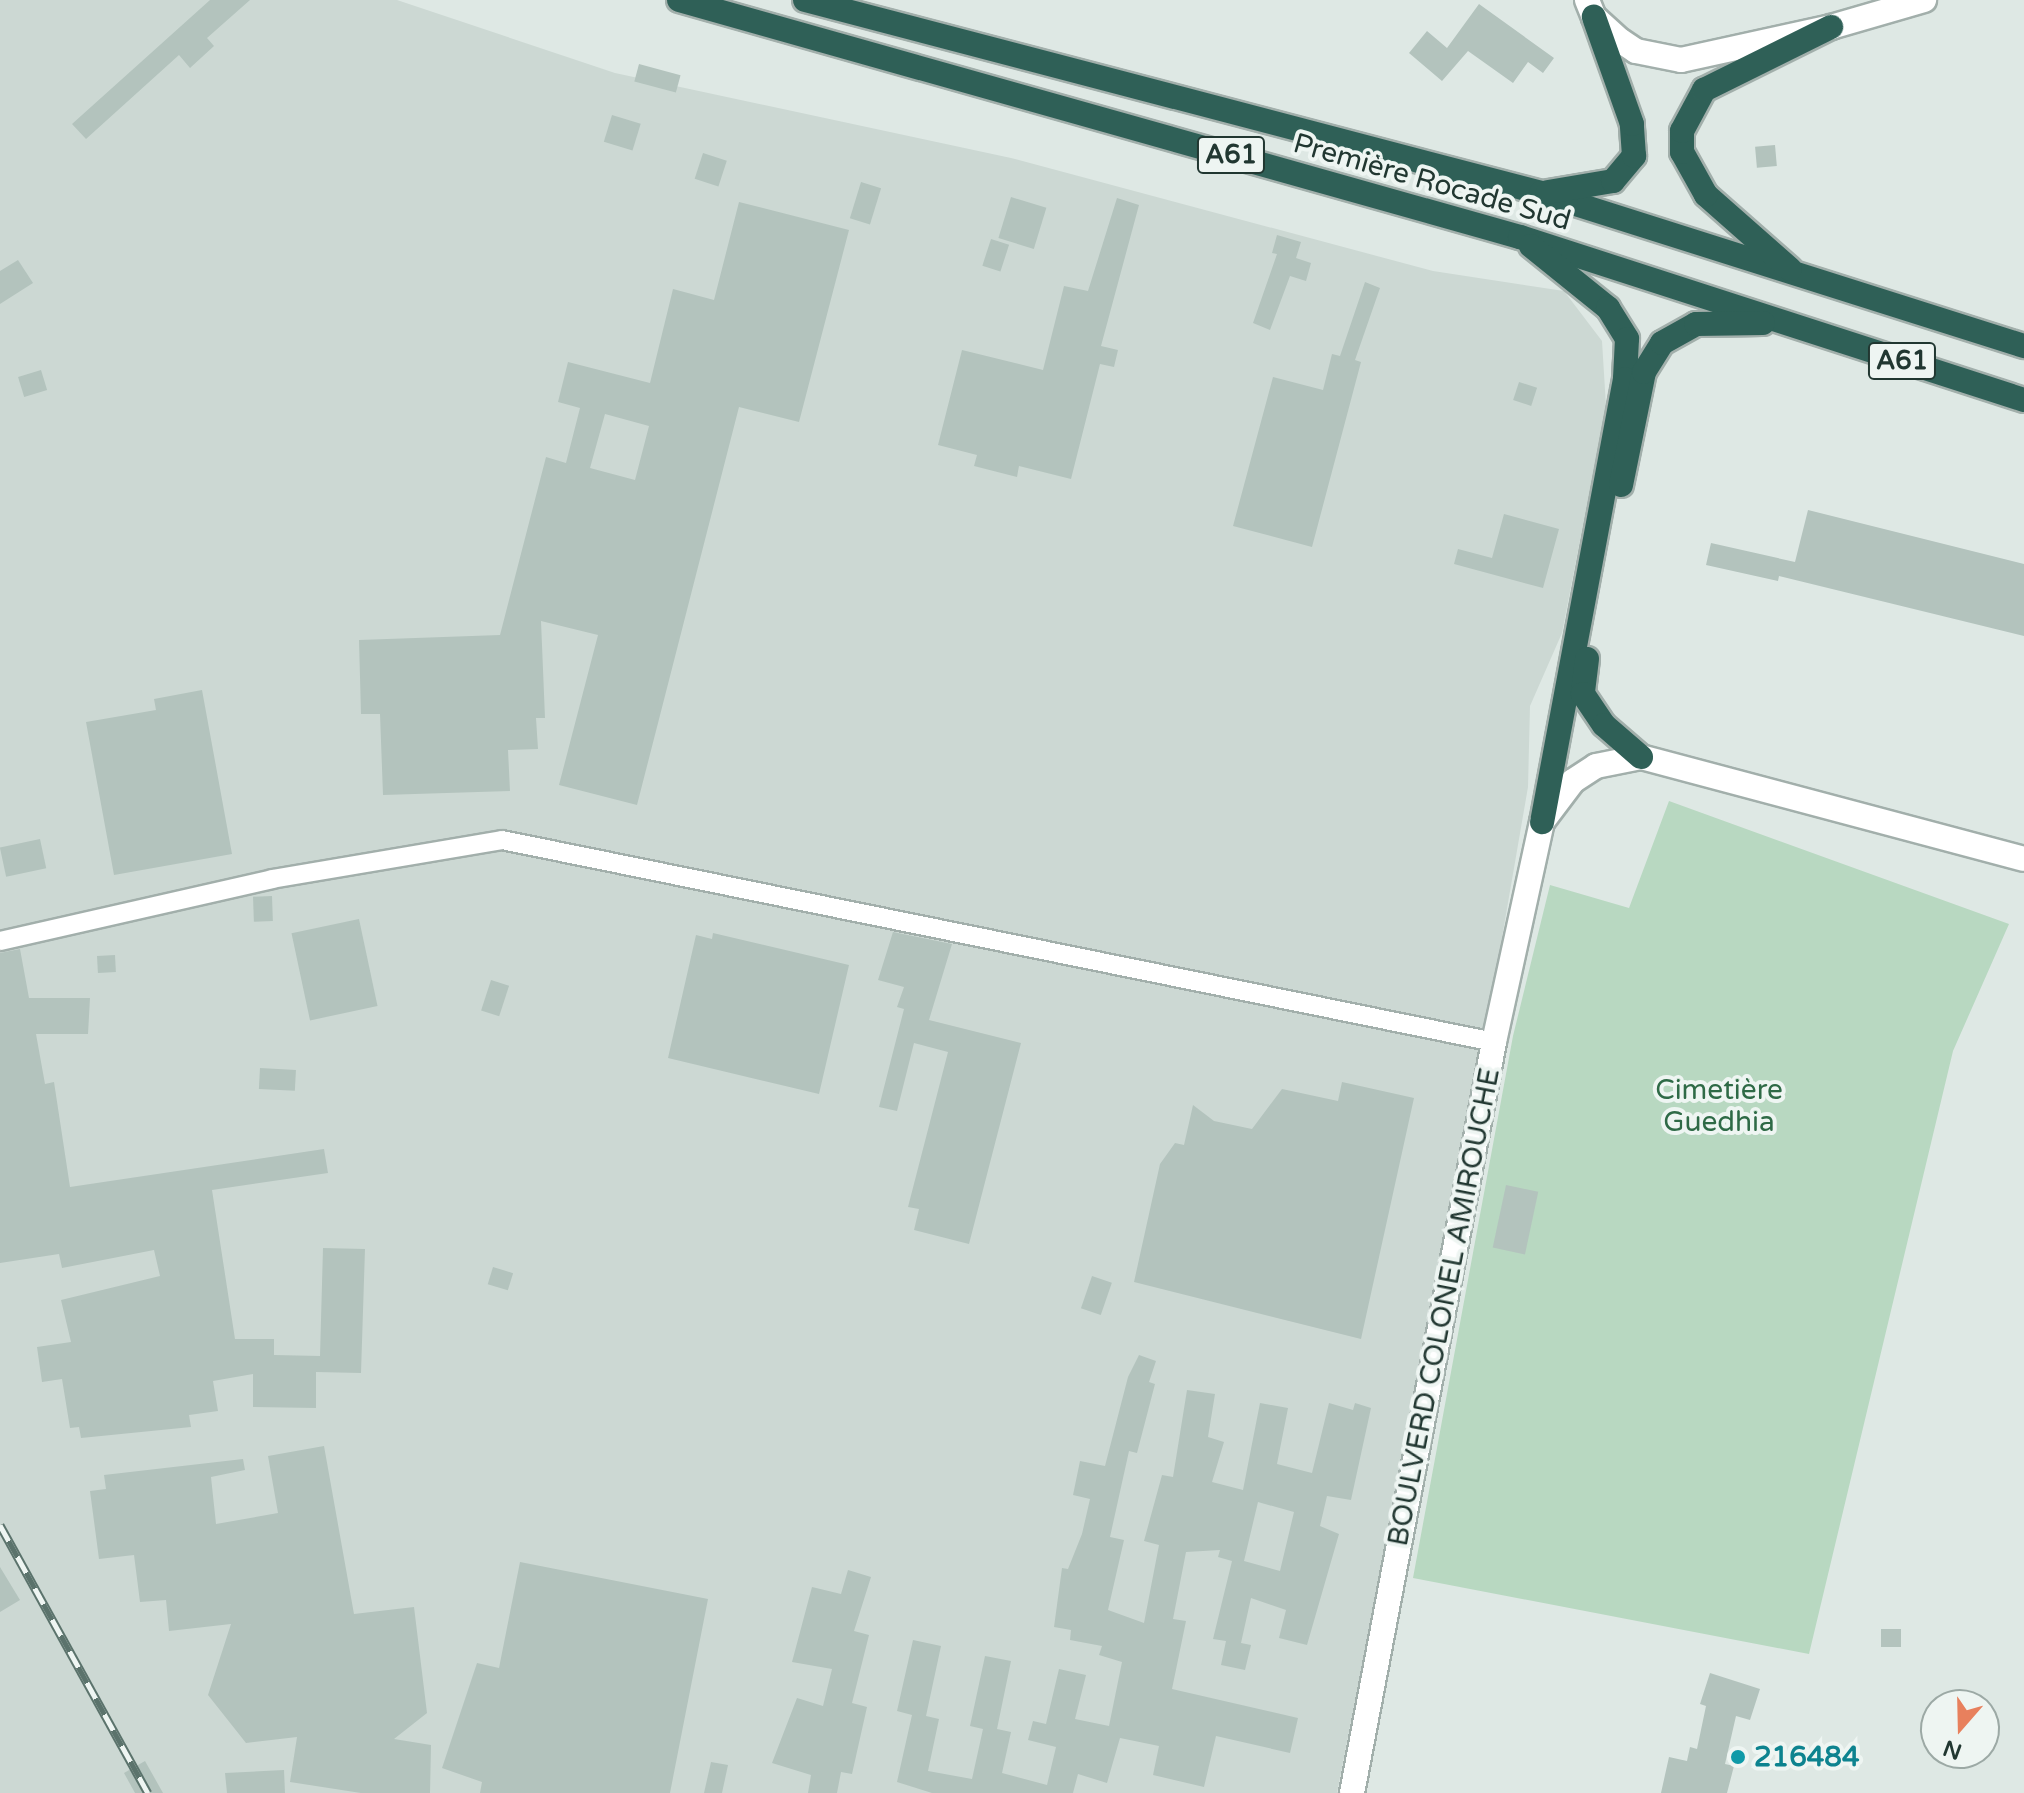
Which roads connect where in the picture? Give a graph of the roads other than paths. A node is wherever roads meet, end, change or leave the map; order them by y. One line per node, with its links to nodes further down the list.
1 (679, 0): 7 (highway, Première Rocade Sud / A61)
2 (805, 0): 6 (highway, Première Rocade Sud / A61)
3 (1924, 0): 5 (main road)
4 (1591, 8): 5 (main road); 6 (highway)
5 (1831, 27): 8 (highway)
6 (1541, 193): 8 (highway, Première Rocade Sud / A61)
7 (1520, 237): 9 (highway, Première Rocade Sud / A61); 13 (highway)
8 (1798, 276): 10 (highway, Première Rocade Sud / A61)
9 (1780, 322): 11 (highway, Première Rocade Sud / A61); 12 (highway)
10 (2024, 346)
11 (2024, 400)
12 (1641, 757): 13 (main road); 14 (main road)
13 (1542, 822): 16 (main road, BOULVERD COLONEL AMIROUCHE)
14 (2024, 859)
15 (0, 941): 16 (street)
16 (1494, 1042): 17 (main road, BOULVERD COLONEL AMIROUCHE)
17 (1352, 1793)

